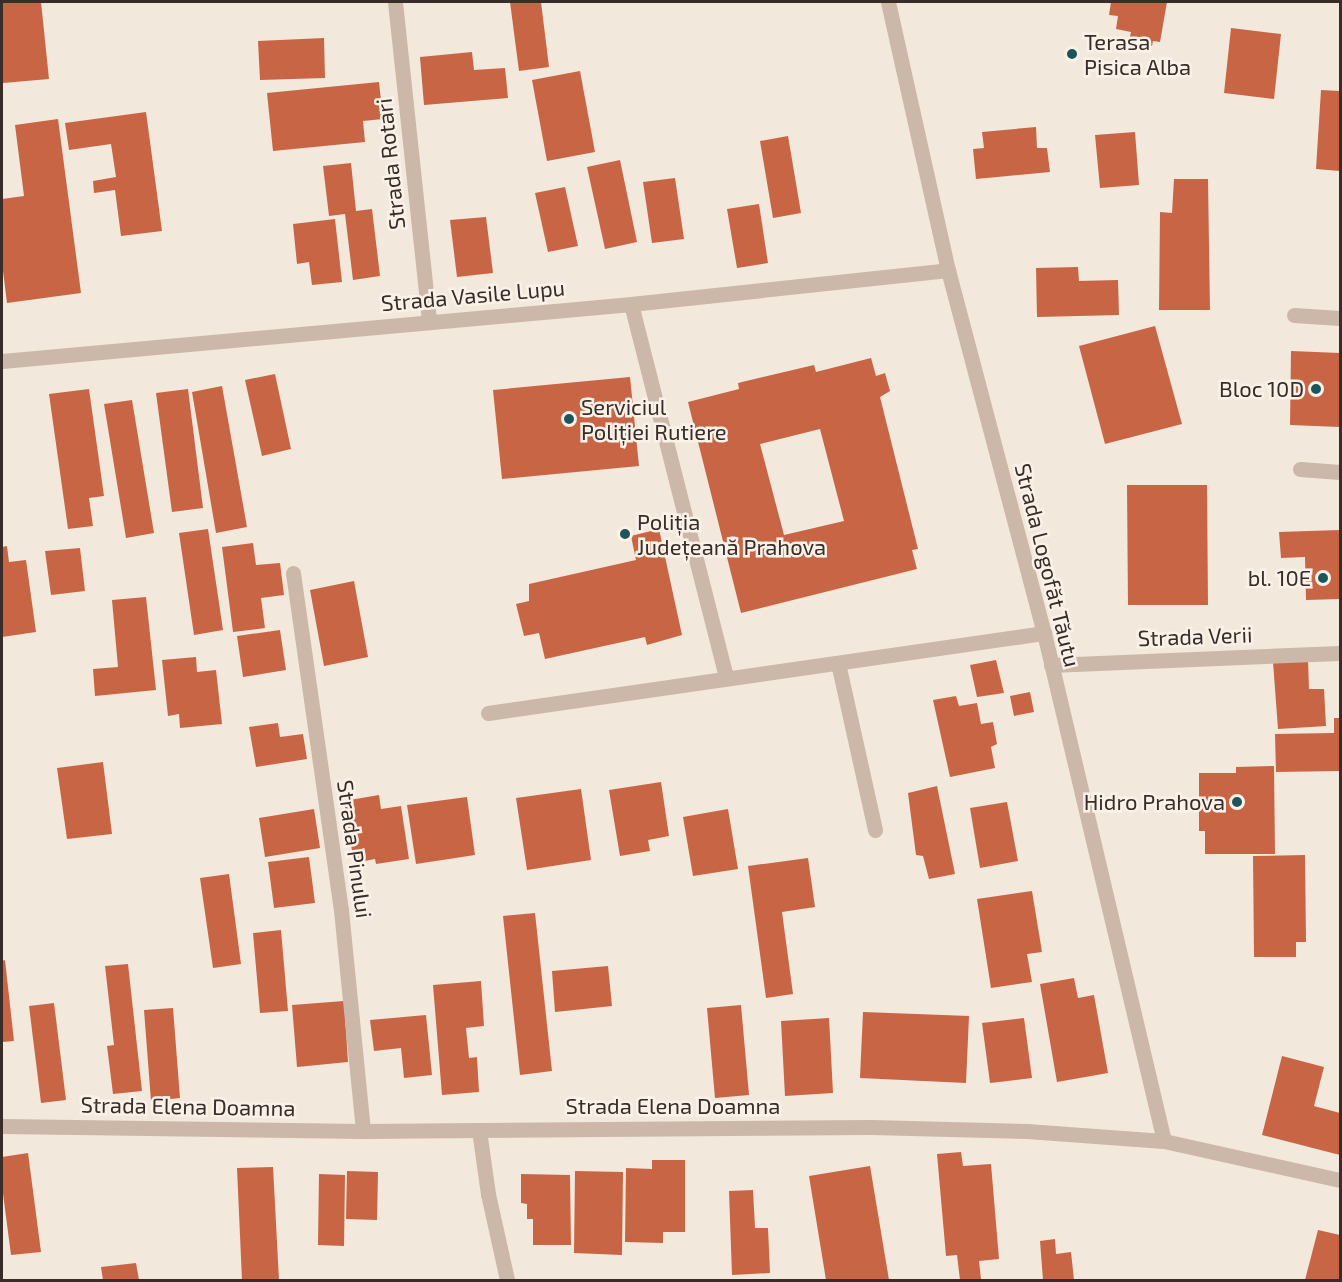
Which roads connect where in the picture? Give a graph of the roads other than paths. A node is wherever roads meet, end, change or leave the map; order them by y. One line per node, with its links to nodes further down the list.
1 (395, 2): 7 (street, Strada Rotari)
2 (888, 2): 3 (street, Strada Logofăt Tăutu)
3 (948, 270): 4 (street, Strada Vasile Lupu); 12 (street, Strada Logofăt Tăutu)
4 (631, 304): 7 (street, Strada Vasile Lupu); 16 (street)
5 (1294, 315): 6 (street)
6 (1341, 318)
7 (429, 322): 8 (street, Strada Vasile Lupu)
8 (2, 361)
9 (1299, 469): 10 (street)
10 (1341, 472)
11 (293, 573): 21 (street, Strada Pinului)
12 (1044, 633): 14 (street); 15 (street, Strada Logofăt Tăutu)
13 (1341, 653): 15 (street, Strada Verii)
14 (838, 663): 16 (street); 18 (street)
15 (1051, 665): 22 (street, Strada Logofăt Tăutu)
16 (726, 677): 17 (street)
17 (488, 713)
18 (875, 830)
19 (2, 1126): 21 (street, Strada Elena Doamna)
20 (479, 1130): 21 (street, Strada Elena Doamna); 22 (street, Strada Elena Doamna); 24 (street)
21 (363, 1131)
22 (1164, 1141): 23 (street, Strada Elena Doamna)
23 (1341, 1180)
24 (507, 1281)

